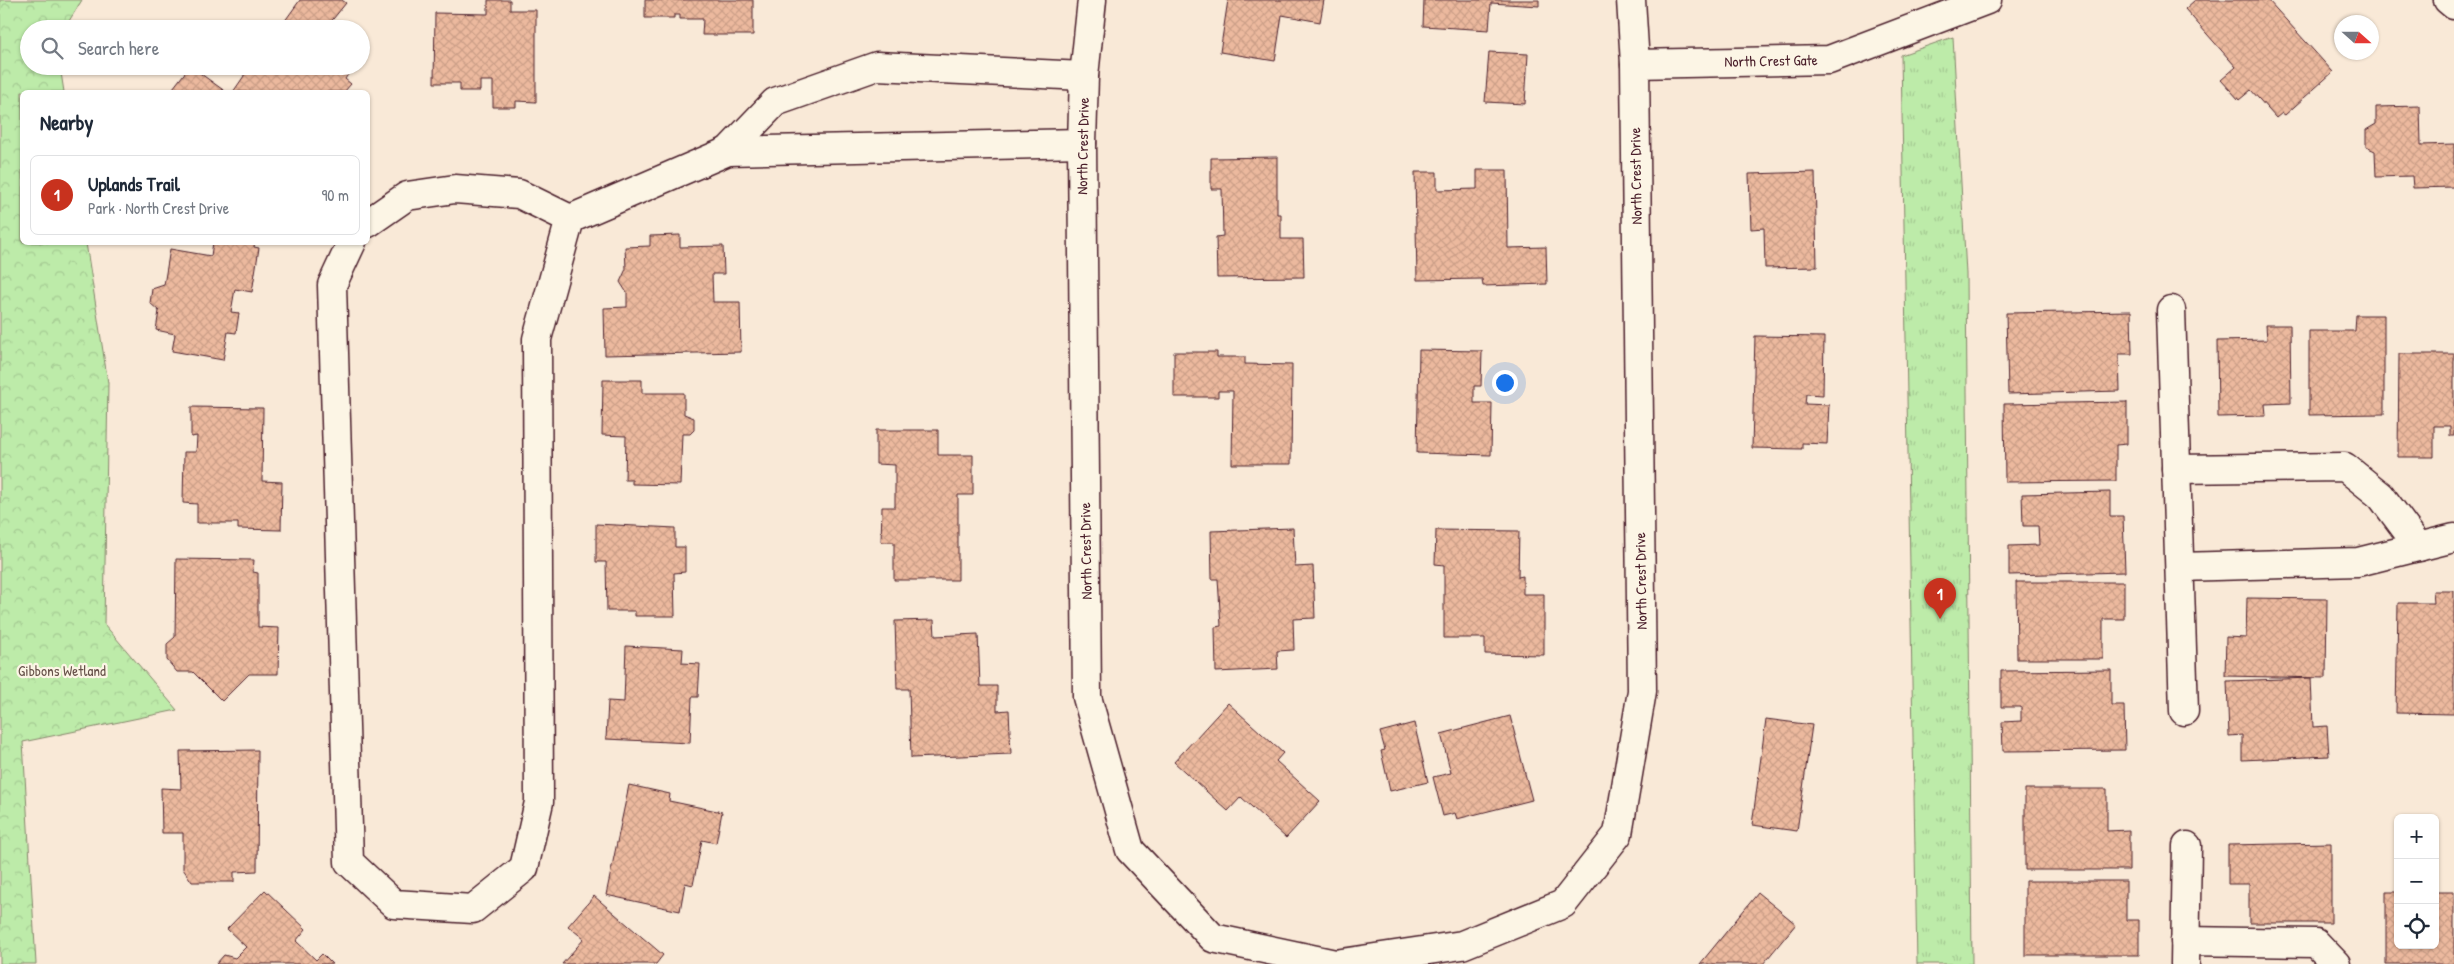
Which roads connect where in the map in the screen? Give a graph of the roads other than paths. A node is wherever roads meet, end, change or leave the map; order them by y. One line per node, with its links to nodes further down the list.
1 (1092, 0): 7 (street, North Crest Drive)
2 (1632, 0): 6 (street, North Crest Drive)
3 (1987, 0): 6 (street, North Crest Gate)
4 (2448, 0): 5 (street)
5 (2454, 5)
6 (1635, 64): 21 (street, North Crest Drive)
7 (1084, 76): 8 (street, North Crest Drive); 9 (street)
8 (1082, 143): 9 (street); 21 (street, North Crest Drive)
9 (728, 151): 10 (street)
10 (570, 218): 11 (street); 12 (street)
11 (370, 222)
12 (351, 245)
13 (2171, 310): 14 (street)
14 (2176, 468): 16 (street); 17 (street)
15 (2454, 538): 16 (street)
16 (2419, 547): 17 (street)
17 (2180, 567): 18 (street)
18 (2184, 711)
19 (2187, 846): 20 (street)
20 (2185, 952): 22 (street)
21 (1335, 964)
22 (2336, 964)

